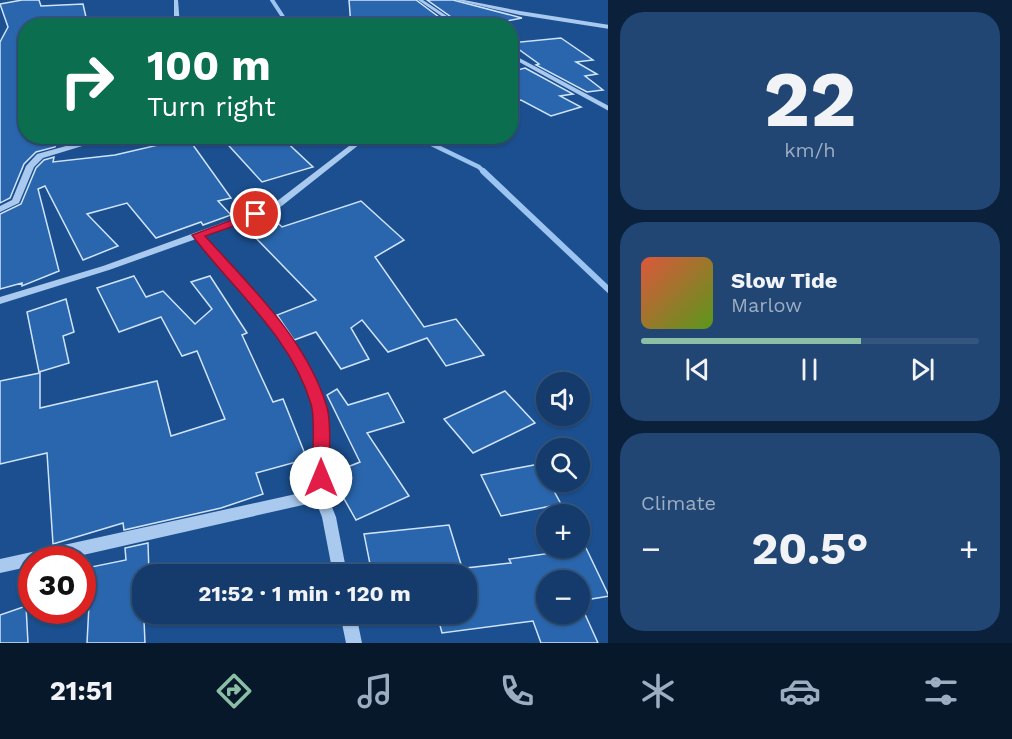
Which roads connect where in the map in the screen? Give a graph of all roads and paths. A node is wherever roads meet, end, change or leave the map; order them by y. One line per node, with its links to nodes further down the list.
1 (176, 0): 4 (street)
2 (420, 0): 5 (street)
3 (457, 0): 6 (street)
4 (177, 18)
5 (448, 18)
6 (608, 27)
7 (518, 59): 8 (street)
8 (608, 108)
9 (83, 144): 11 (street)
10 (357, 144): 12 (street)
11 (0, 209)
12 (198, 235): 13 (street); 14 (street)
13 (0, 301)
14 (320, 495): 15 (street); 16 (street)
15 (338, 564)
16 (0, 566)
17 (350, 624): 18 (street)
18 (354, 643)

